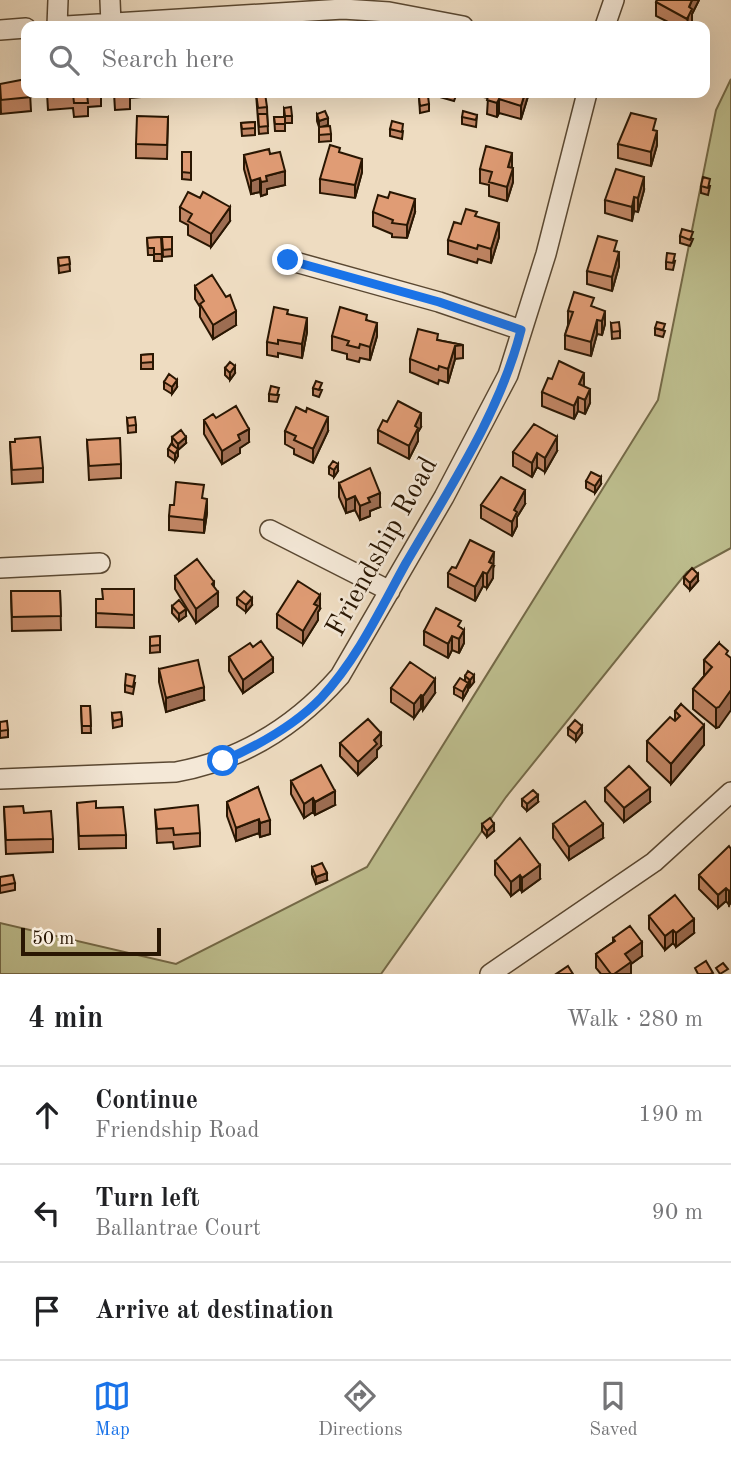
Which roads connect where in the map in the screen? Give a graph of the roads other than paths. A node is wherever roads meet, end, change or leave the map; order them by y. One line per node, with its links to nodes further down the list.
1 (58, 0): 4 (street)
2 (110, 0): 5 (street)
3 (614, 0): 8 (street)
4 (57, 21)
5 (110, 21)
6 (157, 21): 7 (street)
7 (439, 21)
8 (607, 21)
9 (21, 28): 10 (street)
10 (0, 30)
11 (586, 98): 13 (street, Friendship Road)
12 (288, 260): 13 (street)
13 (521, 330): 17 (street, Friendship Road)
14 (270, 530): 17 (street)
15 (100, 563): 16 (street)
16 (0, 568)
17 (390, 592): 18 (street, Friendship Road)
18 (0, 779)
19 (731, 792): 20 (street)
20 (490, 974)

